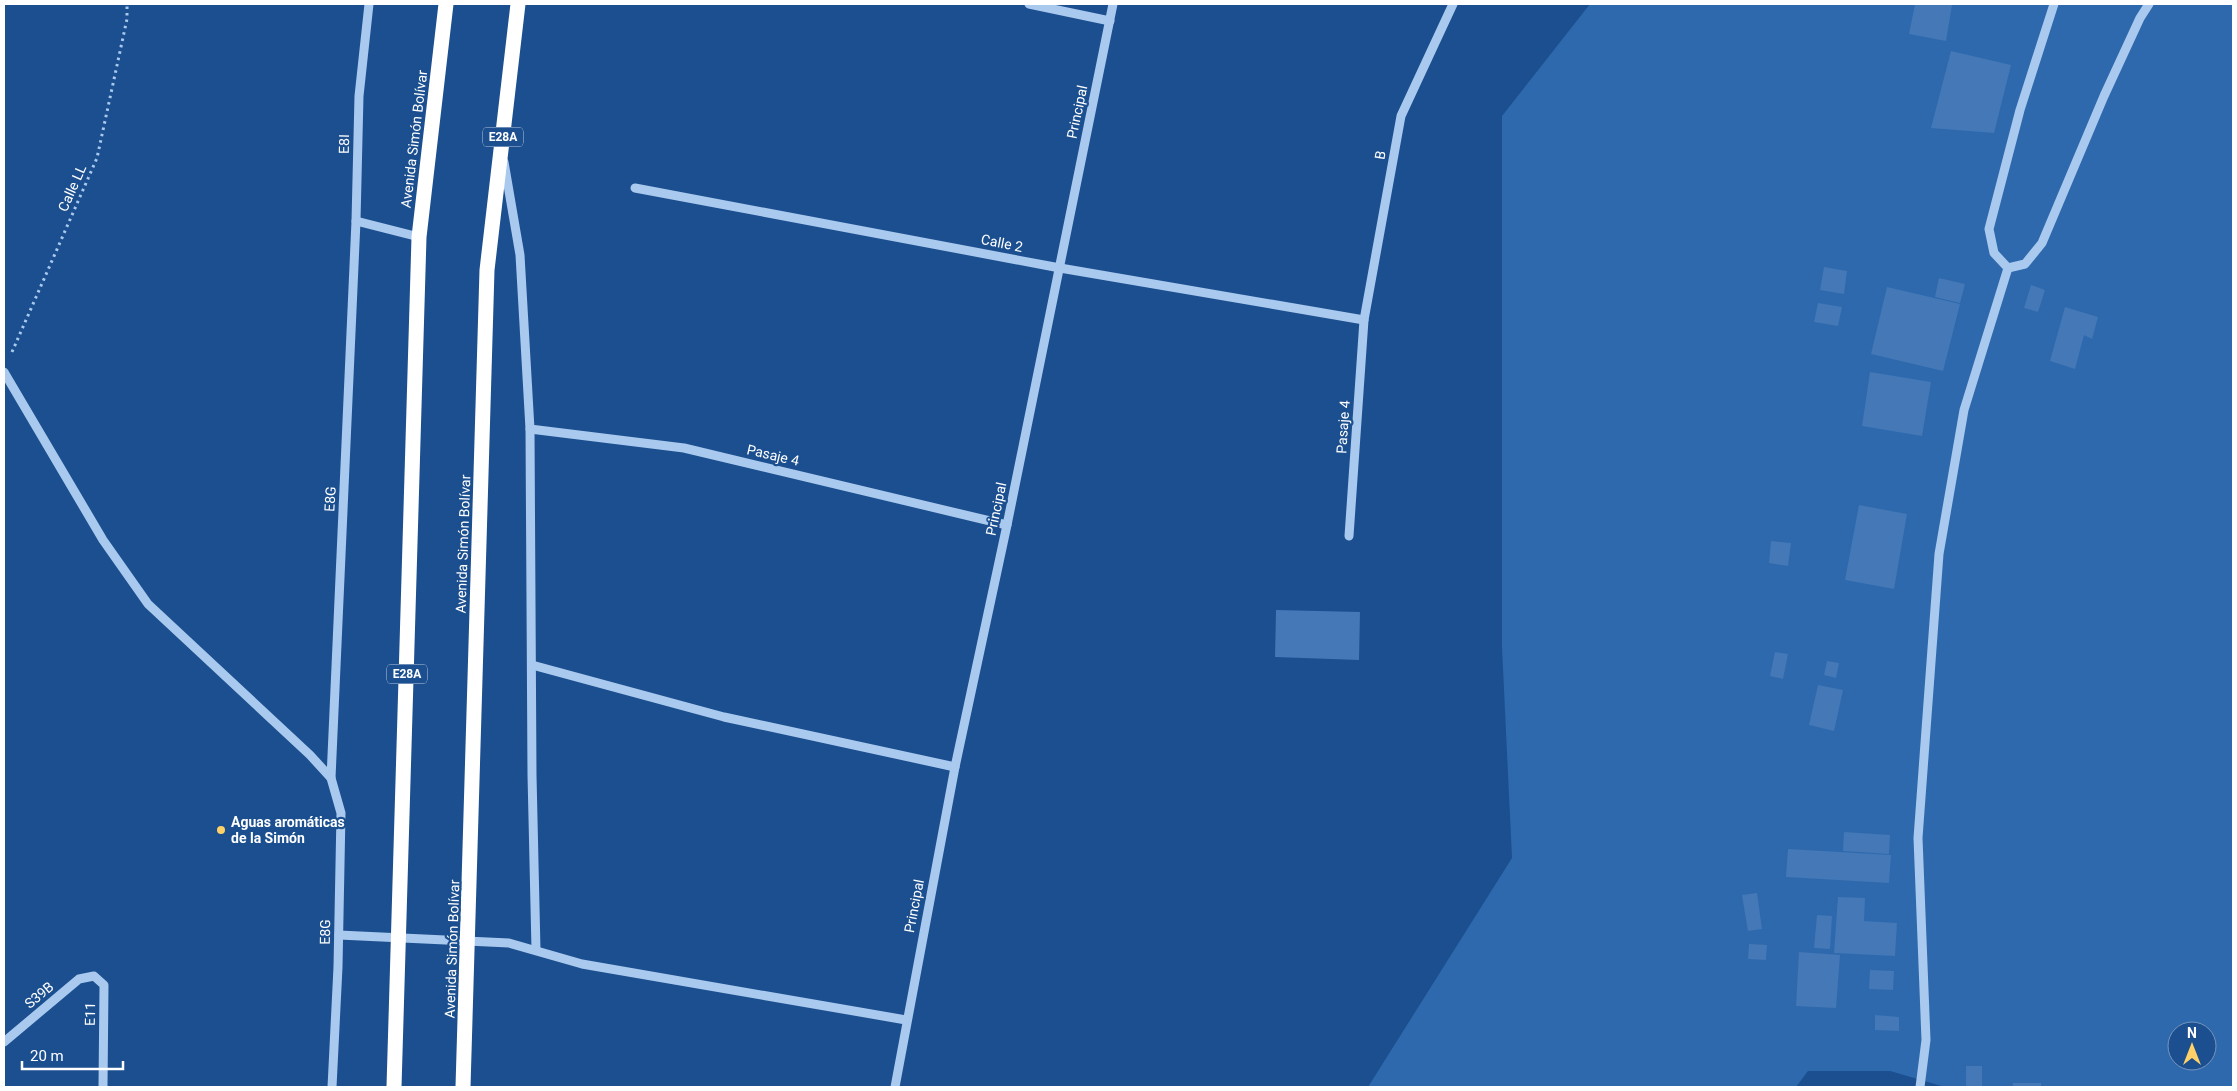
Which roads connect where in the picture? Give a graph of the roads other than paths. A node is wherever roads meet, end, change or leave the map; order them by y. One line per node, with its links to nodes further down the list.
1 (369, 4): 12 (street, E8I)
2 (446, 4): 13 (highway, Avenida Simón Bolívar / E28A)
3 (518, 4): 10 (highway, Avenida Simón Bolívar / E28A)
4 (1029, 4): 9 (street)
5 (1114, 4): 9 (street, Principal)
6 (1453, 4): 16 (street, B)
7 (2054, 4): 15 (street)
8 (2149, 4): 15 (street)
9 (1110, 21): 14 (street, Principal)
10 (502, 151): 18 (street); 32 (highway, Avenida Simón Bolívar / E28A)
11 (636, 188): 14 (street, Calle 2)
12 (356, 221): 13 (street); 23 (street, E8G)
13 (419, 237): 31 (highway, Avenida Simón Bolívar / E28A)
14 (1060, 268): 16 (street, Calle 2); 19 (street, Principal)
15 (2008, 268): 34 (street)
16 (1364, 320): 20 (street, Pasaje 4)
17 (4, 372): 23 (street, E8G)
18 (530, 429): 19 (street, Pasaje 4); 21 (street)
19 (1007, 525): 22 (street, Principal)
20 (1349, 536)
21 (532, 665): 22 (street); 25 (street)
22 (955, 767): 27 (street, Principal)
23 (331, 778): 24 (street, E8G)
24 (339, 935): 25 (street); 30 (street, E8G)
25 (536, 950): 27 (street)
26 (94, 976): 28 (street, S39B); 29 (street, E11)
27 (906, 1020): 33 (street, Principal)
28 (4, 1042)
29 (103, 1087)
30 (332, 1087)
31 (394, 1087)
32 (463, 1087)
33 (895, 1087)
34 (1920, 1087)

